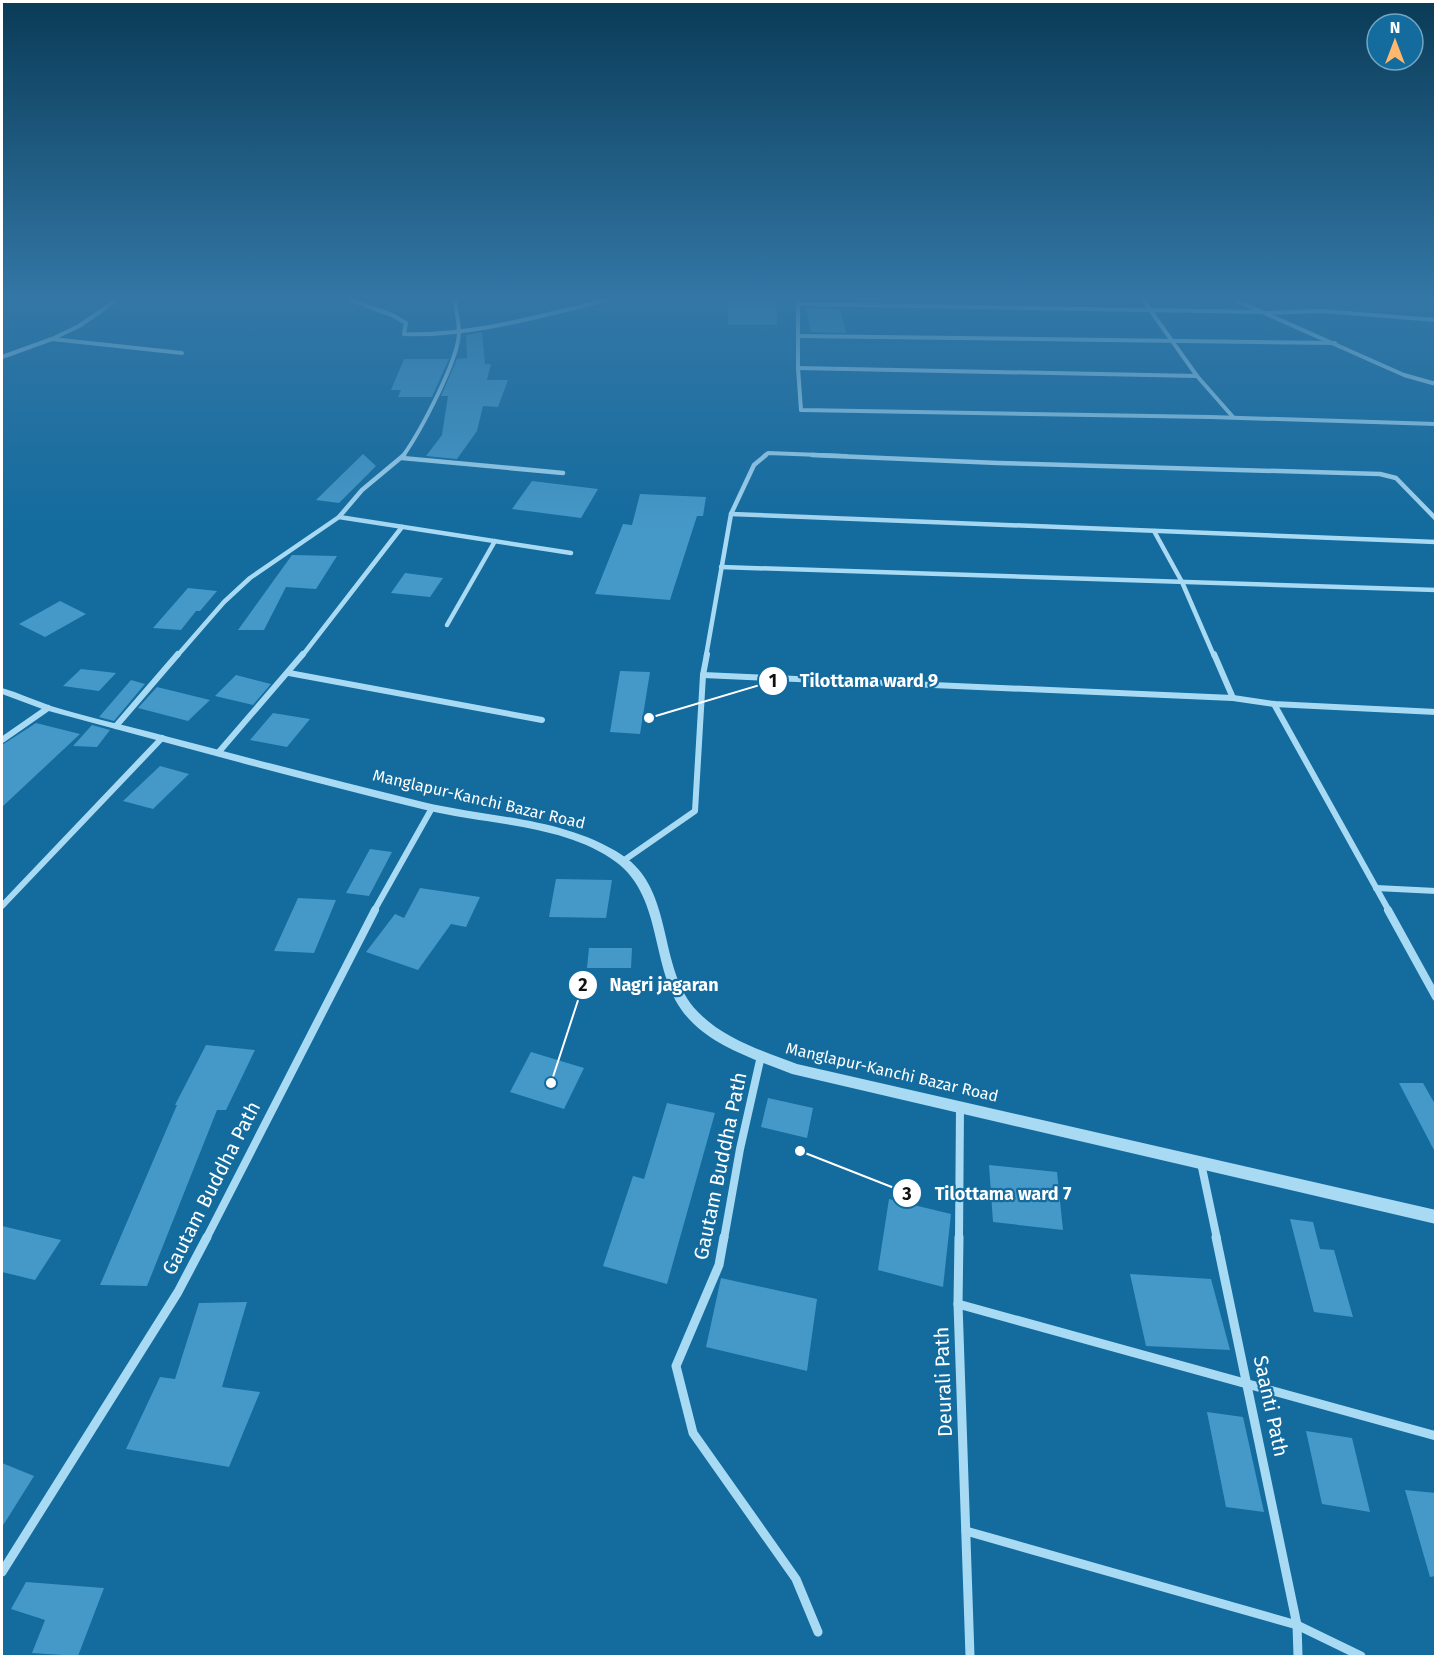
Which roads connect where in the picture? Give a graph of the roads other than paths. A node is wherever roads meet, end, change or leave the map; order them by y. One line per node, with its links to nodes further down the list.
1 (444, 377): 8 (street)
2 (799, 377): 6 (street)
3 (1198, 377): 6 (street)
4 (1412, 377): 5 (street)
5 (1436, 384)
6 (1233, 417): 7 (street)
7 (1436, 424)
8 (402, 458): 9 (street); 11 (street)
9 (563, 472)
10 (731, 514): 12 (street); 14 (street); 18 (street)
11 (339, 517): 13 (street); 30 (street)
12 (1436, 519)
13 (402, 527): 15 (street); 22 (street)
14 (1154, 531): 16 (street); 19 (street)
15 (495, 541): 17 (street); 21 (street)
16 (1436, 542)
17 (571, 554)
18 (721, 567): 19 (street); 23 (street)
19 (1182, 582): 20 (street); 25 (street)
20 (1436, 590)
21 (447, 625)
22 (289, 673): 29 (street); 33 (street)
23 (703, 675): 25 (street); 35 (street)
24 (2, 691): 27 (street, Manglapur-Kanchi Bazar Road)
25 (1233, 698): 26 (street)
26 (1274, 704): 28 (street); 36 (street)
27 (48, 708): 30 (street, Manglapur-Kanchi Bazar Road); 32 (street)
28 (1436, 712)
29 (542, 720)
30 (116, 726): 31 (street, Manglapur-Kanchi Bazar Road)
31 (162, 738): 33 (street, Manglapur-Kanchi Bazar Road); 38 (street)
32 (2, 740)
33 (218, 753): 34 (street, Manglapur-Kanchi Bazar Road)
34 (432, 808): 35 (street, Manglapur-Kanchi Bazar Road); 48 (street, Gautam Buddha Path)
35 (623, 861): 40 (street, Manglapur-Kanchi Bazar Road)
36 (1376, 888): 37 (street); 39 (street)
37 (1436, 891)
38 (2, 906)
39 (1436, 997)
40 (761, 1056): 41 (street, Manglapur-Kanchi Bazar Road); 50 (street, Gautam Buddha Path)
41 (960, 1106): 42 (street, Manglapur-Kanchi Bazar Road); 44 (street, Deurali Path)
42 (1201, 1163): 43 (street, Manglapur-Kanchi Bazar Road); 45 (street, Saanti Path)
43 (1436, 1217)
44 (958, 1304): 45 (street); 47 (street, Deurali Path)
45 (1248, 1386): 46 (street); 49 (street, Saanti Path)
46 (1436, 1436)
47 (966, 1531): 49 (street); 51 (street, Deurali Path)
48 (2, 1572)
49 (1297, 1625): 52 (street, Saanti Path); 53 (street)
50 (818, 1632)
51 (970, 1656)
52 (1298, 1656)
53 (1361, 1656)

